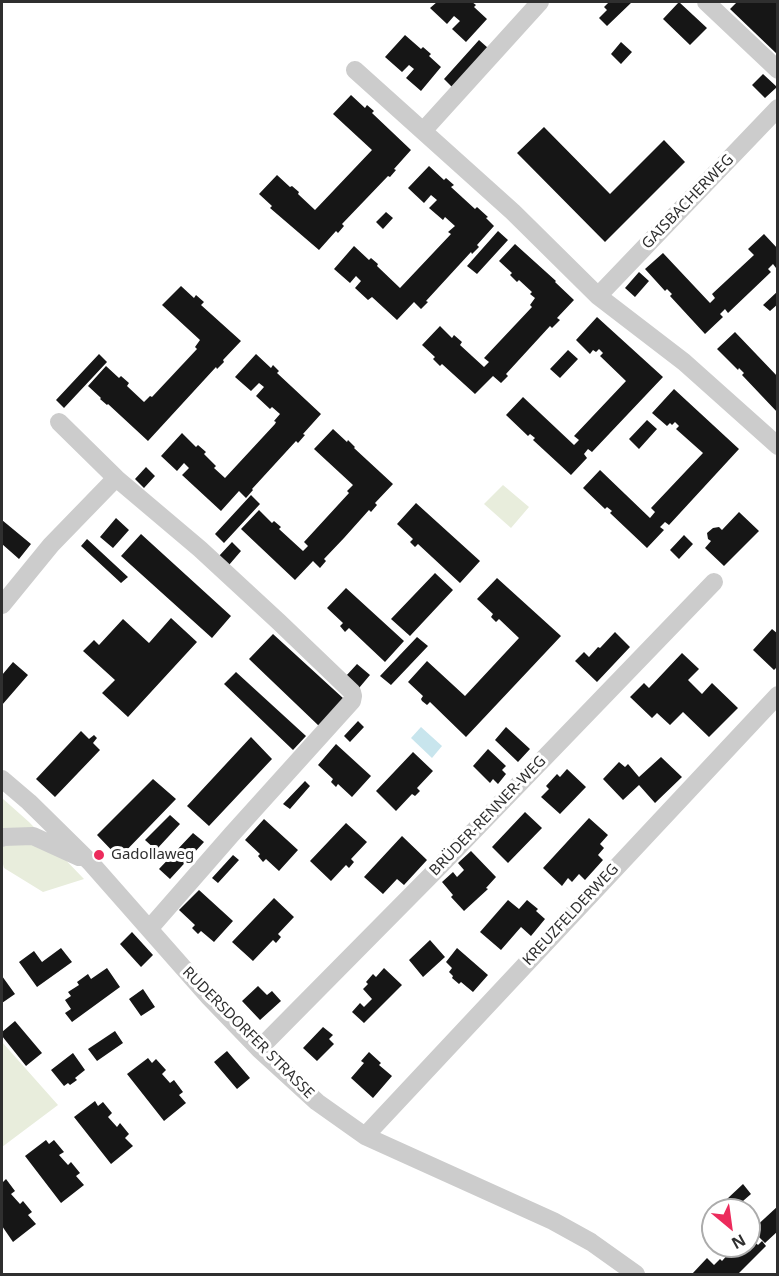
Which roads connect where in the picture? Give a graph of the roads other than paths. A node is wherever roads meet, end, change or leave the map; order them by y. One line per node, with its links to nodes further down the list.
1 (540, 2): 6 (street)
2 (706, 2): 4 (street)
3 (355, 70): 6 (street)
4 (777, 70)
5 (777, 108): 7 (street, GAISBACHERWEG)
6 (423, 131): 7 (street)
7 (598, 296): 9 (street)
8 (59, 422): 10 (street)
9 (777, 446)
10 (116, 478): 12 (street); 17 (street)
11 (714, 582): 18 (street, BRÜDER-RENNER-WEG)
12 (2, 605)
13 (777, 694): 19 (street, KREUZFELDERWEG)
14 (2, 779): 16 (street, RUDERSDORFER STRASSE)
15 (2, 838): 16 (street)
16 (90, 862): 17 (street, RUDERSDORFER STRASSE)
17 (149, 929): 18 (street, RUDERSDORFER STRASSE)
18 (259, 1048): 19 (street, RUDERSDORFER STRASSE)
19 (365, 1136): 20 (street, RUDERSDORFER STRASSE)
20 (636, 1275)

